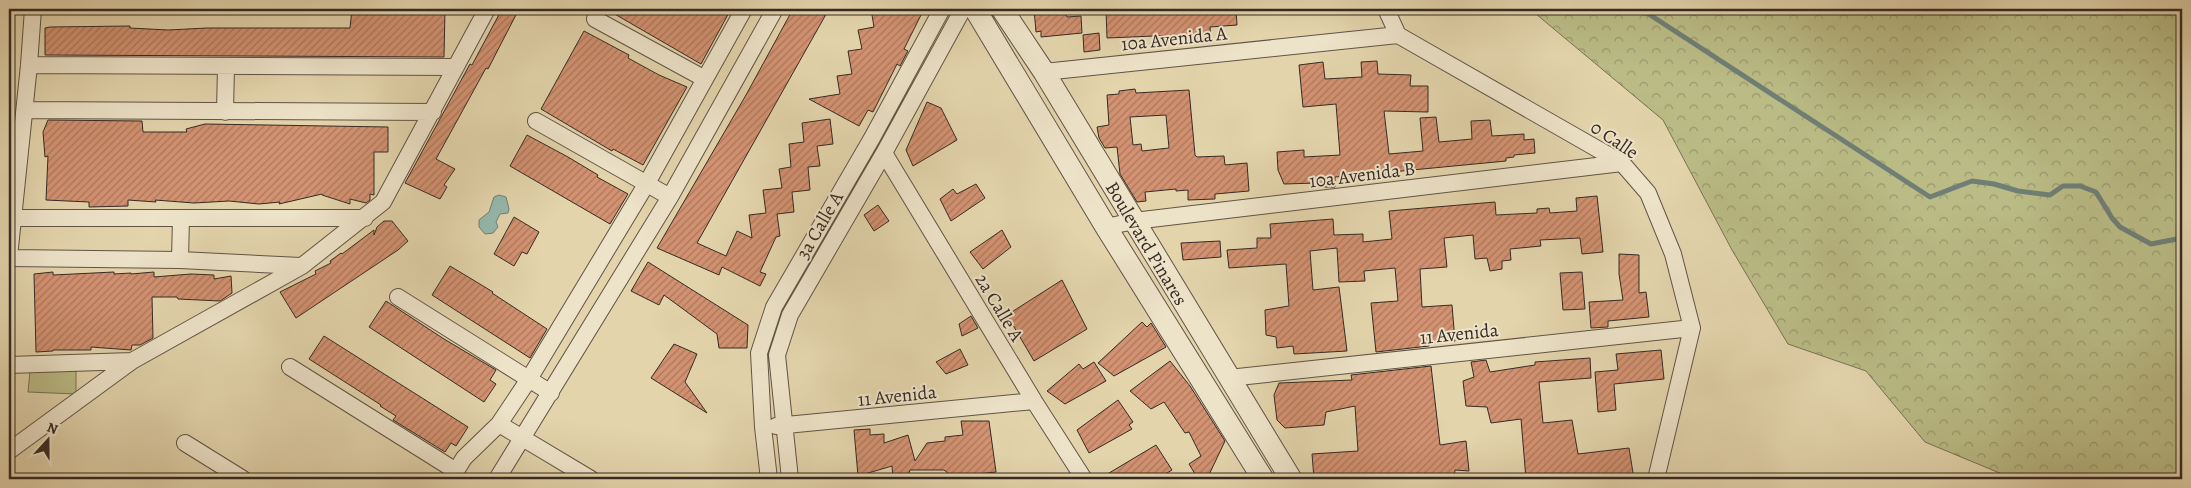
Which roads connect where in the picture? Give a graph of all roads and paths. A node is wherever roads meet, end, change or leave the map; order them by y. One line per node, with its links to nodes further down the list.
1 (33, 9): 12 (street)
2 (487, 9): 14 (street)
3 (744, 9): 16 (street)
4 (775, 9): 24 (street)
5 (942, 9): 44 (street, 3a Calle A)
6 (964, 9): 21 (street, 3a Calle A)
7 (975, 9): 29 (street, Boulevard Pinares)
8 (1002, 9): 15 (street, Boulevard Pinares)
9 (1386, 9): 11 (street)
10 (595, 19): 16 (street)
11 (1398, 35): 15 (street, 10a Avenida A); 22 (street, 0 Calle)
12 (29, 65): 13 (street); 17 (street)
13 (226, 66): 14 (street); 18 (street)
14 (456, 67): 19 (street)
15 (1044, 72): 28 (street, Boulevard Pinares)
16 (705, 79): 23 (street)
17 (25, 110): 18 (street); 25 (street)
18 (226, 112): 19 (street)
19 (433, 112): 27 (street)
20 (536, 121): 23 (street)
21 (884, 153): 41 (street, 2a Calle A); 43 (street, 3a Calle A)
22 (1622, 163): 28 (street, 10a Avenida B); 34 (street, 0 Calle)
23 (647, 183): 24 (street); 39 (street)
24 (670, 197): 40 (street)
25 (12, 218): 26 (street); 30 (street)
26 (181, 218): 27 (street); 31 (street)
27 (365, 218): 32 (street)
28 (1134, 221): 29 (street, 10a Avenida B); 38 (street, Boulevard Pinares)
29 (1106, 227): 55 (street, Boulevard Pinares)
30 (9, 258): 31 (street)
31 (180, 260): 32 (street)
32 (302, 266): 35 (street)
33 (398, 296): 39 (street)
34 (1692, 328): 38 (street, 11 Avenida); 57 (street, 0 Calle)
35 (132, 361): 36 (street); 47 (street)
36 (9, 366)
37 (290, 367): 48 (street)
38 (1229, 378): 56 (street, Boulevard Pinares)
39 (528, 379): 40 (street); 42 (street)
40 (551, 393): 45 (street)
41 (1034, 401): 43 (street, 11 Avenida); 54 (street, 2a Calle A)
42 (499, 424): 45 (street); 48 (street)
43 (785, 426): 44 (street, 11 Avenida); 53 (street, 3a Calle A)
44 (763, 427): 52 (street, 3a Calle A)
45 (523, 439): 50 (street); 51 (street)
46 (185, 443): 49 (street)
47 (9, 451)
48 (454, 475)
49 (243, 479)
50 (497, 479)
51 (591, 479)
52 (770, 479)
53 (790, 479)
54 (1084, 479)
55 (1264, 479)
56 (1291, 479)
57 (1656, 479)

